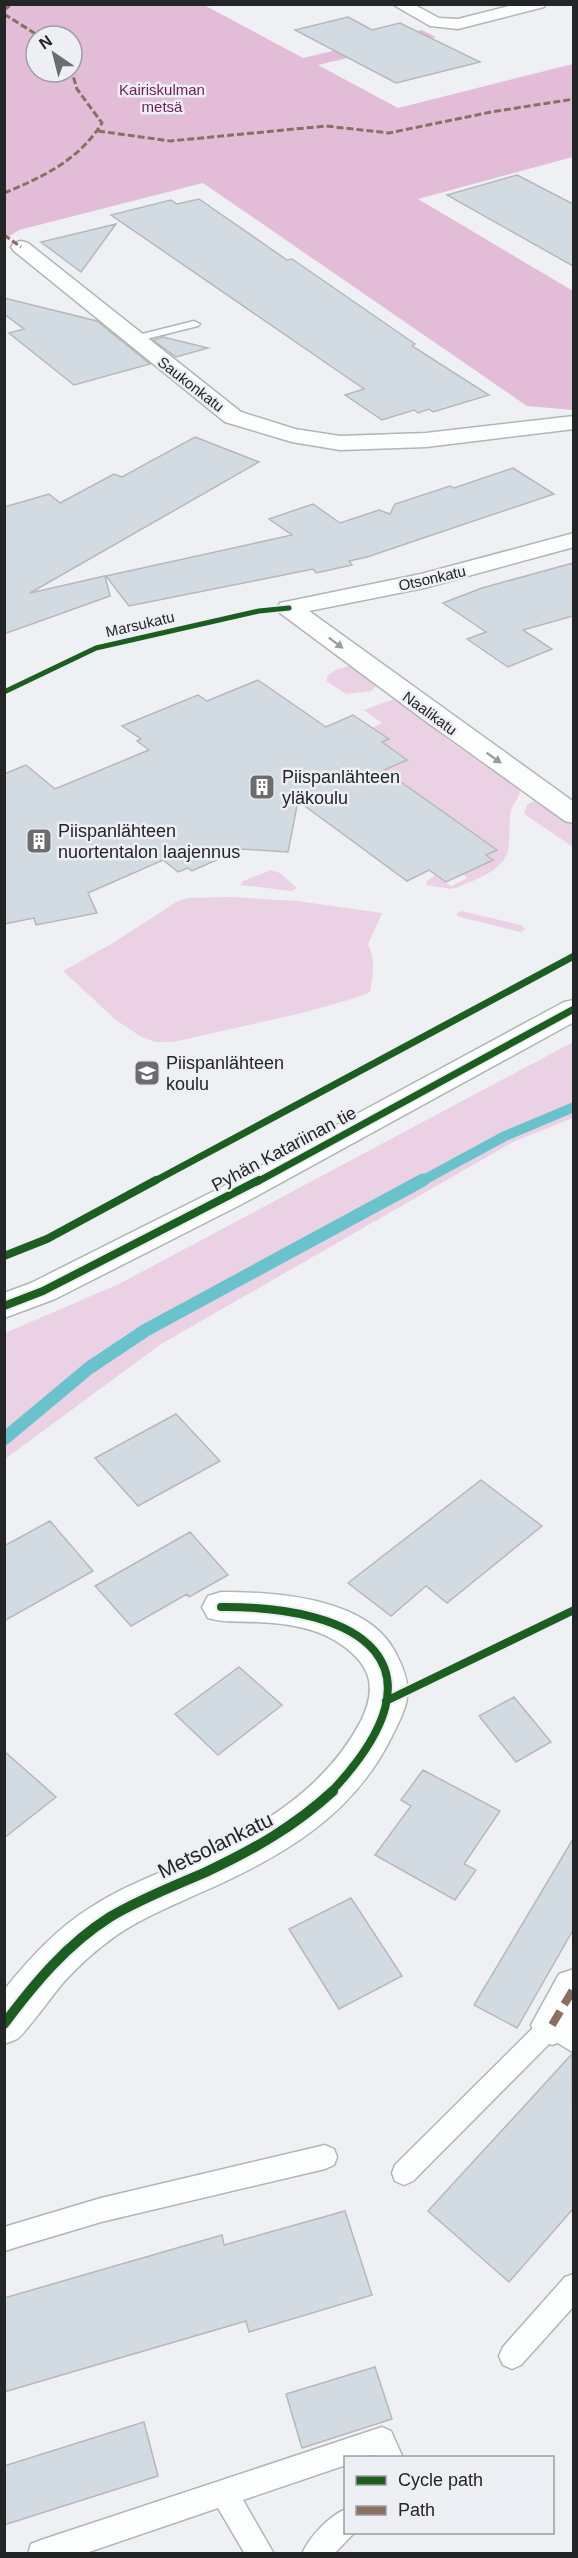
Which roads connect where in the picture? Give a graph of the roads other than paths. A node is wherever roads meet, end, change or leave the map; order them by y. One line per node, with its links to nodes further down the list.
1 (400, 4): 2 (street)
2 (538, 4)
3 (21, 247): 5 (street, Saukonkatu)
4 (194, 324): 5 (lane)
5 (134, 339): 6 (street, Saukonkatu)
6 (573, 422)
7 (573, 540): 8 (street, Otsonkatu)
8 (289, 608): 9 (street, Naalikatu, one-way to 9)
9 (573, 814)
10 (573, 1009): 11 (street, Pyhän Katariinan tie)
11 (4, 1305)
12 (221, 1607): 14 (street, Metsolankatu)
13 (573, 1988): 15 (street)
14 (4, 2024)
15 (563, 2033): 17 (lane)
16 (325, 2157): 18 (lane)
17 (404, 2173)
18 (4, 2239)
19 (573, 2286): 20 (lane)
20 (512, 2356)
21 (390, 2456): 22 (lane)
22 (224, 2492): 24 (lane); 25 (lane)
23 (344, 2523): 26 (lane)
24 (41, 2553)
25 (261, 2553)
26 (315, 2553)

